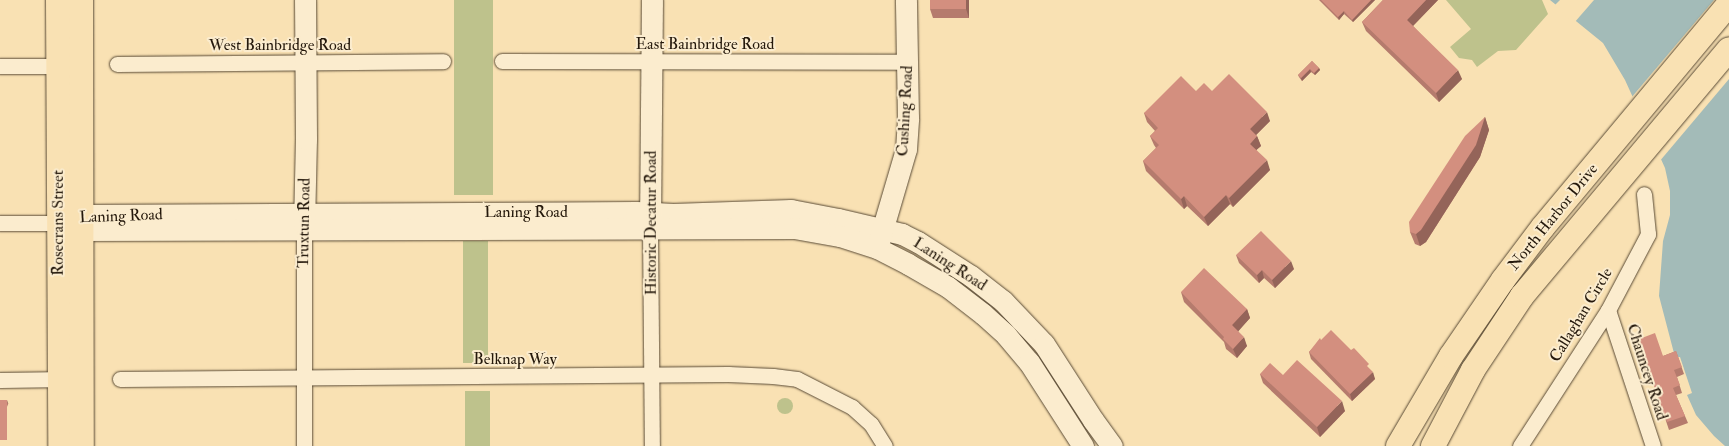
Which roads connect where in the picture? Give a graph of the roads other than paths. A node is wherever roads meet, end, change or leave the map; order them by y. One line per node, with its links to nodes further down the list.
1 (58, 0): 15 (main road, Rosecrans Street)
2 (81, 0): 19 (main road, Rosecrans Street)
3 (305, 0): 11 (street, Truxtun Road)
4 (652, 0): 10 (street, Historic Decatur Road)
5 (906, 0): 12 (street, Cushing Road)
6 (1729, 4): 37 (main road, North Harbor Drive)
7 (1729, 49): 38 (main road, North Harbor Drive)
8 (443, 61): 11 (street, West Bainbridge Road)
9 (502, 61): 10 (street, East Bainbridge Road)
10 (652, 61): 12 (street, East Bainbridge Road); 18 (street, Historic Decatur Road)
11 (306, 62): 13 (street, West Bainbridge Road); 17 (street, Truxtun Road)
12 (907, 62): 22 (street, Cushing Road)
13 (117, 64)
14 (0, 66): 15 (street)
15 (58, 66): 21 (main road, Rosecrans Street)
16 (1644, 194): 23 (street, Callaghan Circle)
17 (304, 221): 18 (street, Laning Road); 19 (street, Laning Road); 25 (street, Truxtun Road)
18 (650, 221): 22 (street, Laning Road); 24 (street, Historic Decatur Road)
19 (82, 222): 21 (street, Laning Road); 27 (main road, Rosecrans Street)
20 (0, 223): 21 (street)
21 (59, 223): 26 (main road, Rosecrans Street)
22 (879, 238): 35 (street, Laning Road); 36 (street, Laning Road)
23 (1608, 310): 39 (street, Callaghan Circle); 40 (street, Chauncey Road)
24 (650, 376): 25 (street, Belknap Way); 33 (street, Historic Decatur Road); 34 (street, Belknap Way)
25 (303, 378): 28 (street, Belknap Way); 32 (street, Truxtun Road)
26 (60, 379): 27 (street); 29 (street); 30 (main road, Rosecrans Street)
27 (83, 379): 31 (main road, Rosecrans Street)
28 (120, 379)
29 (0, 380)
30 (60, 446)
31 (82, 446)
32 (304, 446)
33 (652, 446)
34 (885, 446)
35 (1083, 446)
36 (1112, 446)
37 (1398, 446)
38 (1433, 446)
39 (1520, 446)
40 (1653, 446)

